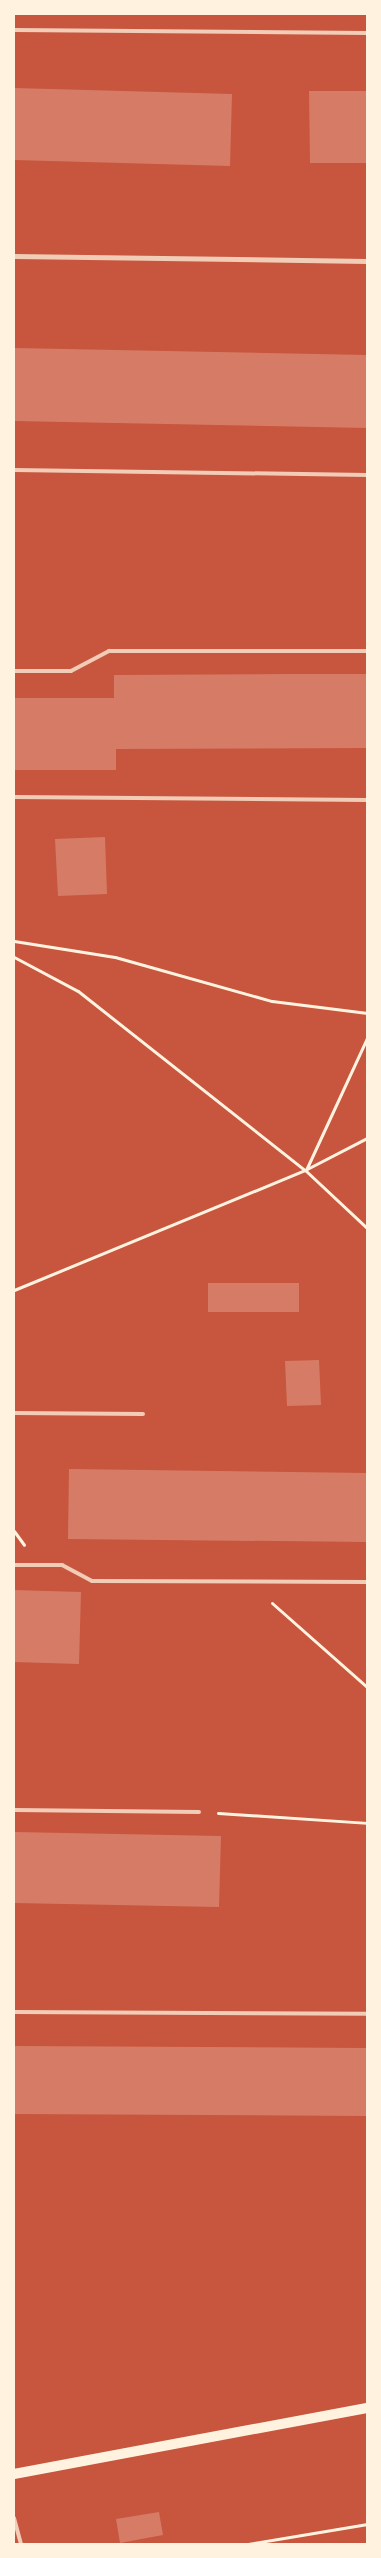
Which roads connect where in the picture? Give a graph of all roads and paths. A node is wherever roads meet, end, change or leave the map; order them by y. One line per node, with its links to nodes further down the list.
1 (14, 30): 2 (lane)
2 (367, 34)
3 (14, 256): 4 (street)
4 (367, 261)
5 (14, 470): 6 (lane)
6 (367, 475)
7 (367, 651): 8 (lane)
8 (14, 671)
9 (14, 797): 10 (lane)
10 (367, 800)
11 (14, 941): 13 (path)
12 (14, 957): 16 (path)
13 (367, 1013)
14 (367, 1038): 16 (path)
15 (367, 1138): 16 (path)
16 (305, 1170): 17 (path); 18 (path)
17 (367, 1228)
18 (14, 1290)
19 (14, 1412): 20 (lane)
20 (143, 1414)
21 (14, 1565): 22 (lane)
22 (247, 1581): 23 (lane); 24 (path)
23 (367, 1582)
24 (367, 1687)
25 (14, 1810): 26 (lane)
26 (199, 1812): 27 (path)
27 (367, 1823)
28 (14, 2012): 29 (lane)
29 (367, 2014)
30 (367, 2408): 31 (main road)
31 (14, 2474)
32 (14, 2518): 34 (lane)
33 (367, 2524): 35 (path)
34 (21, 2544)
35 (248, 2544)

